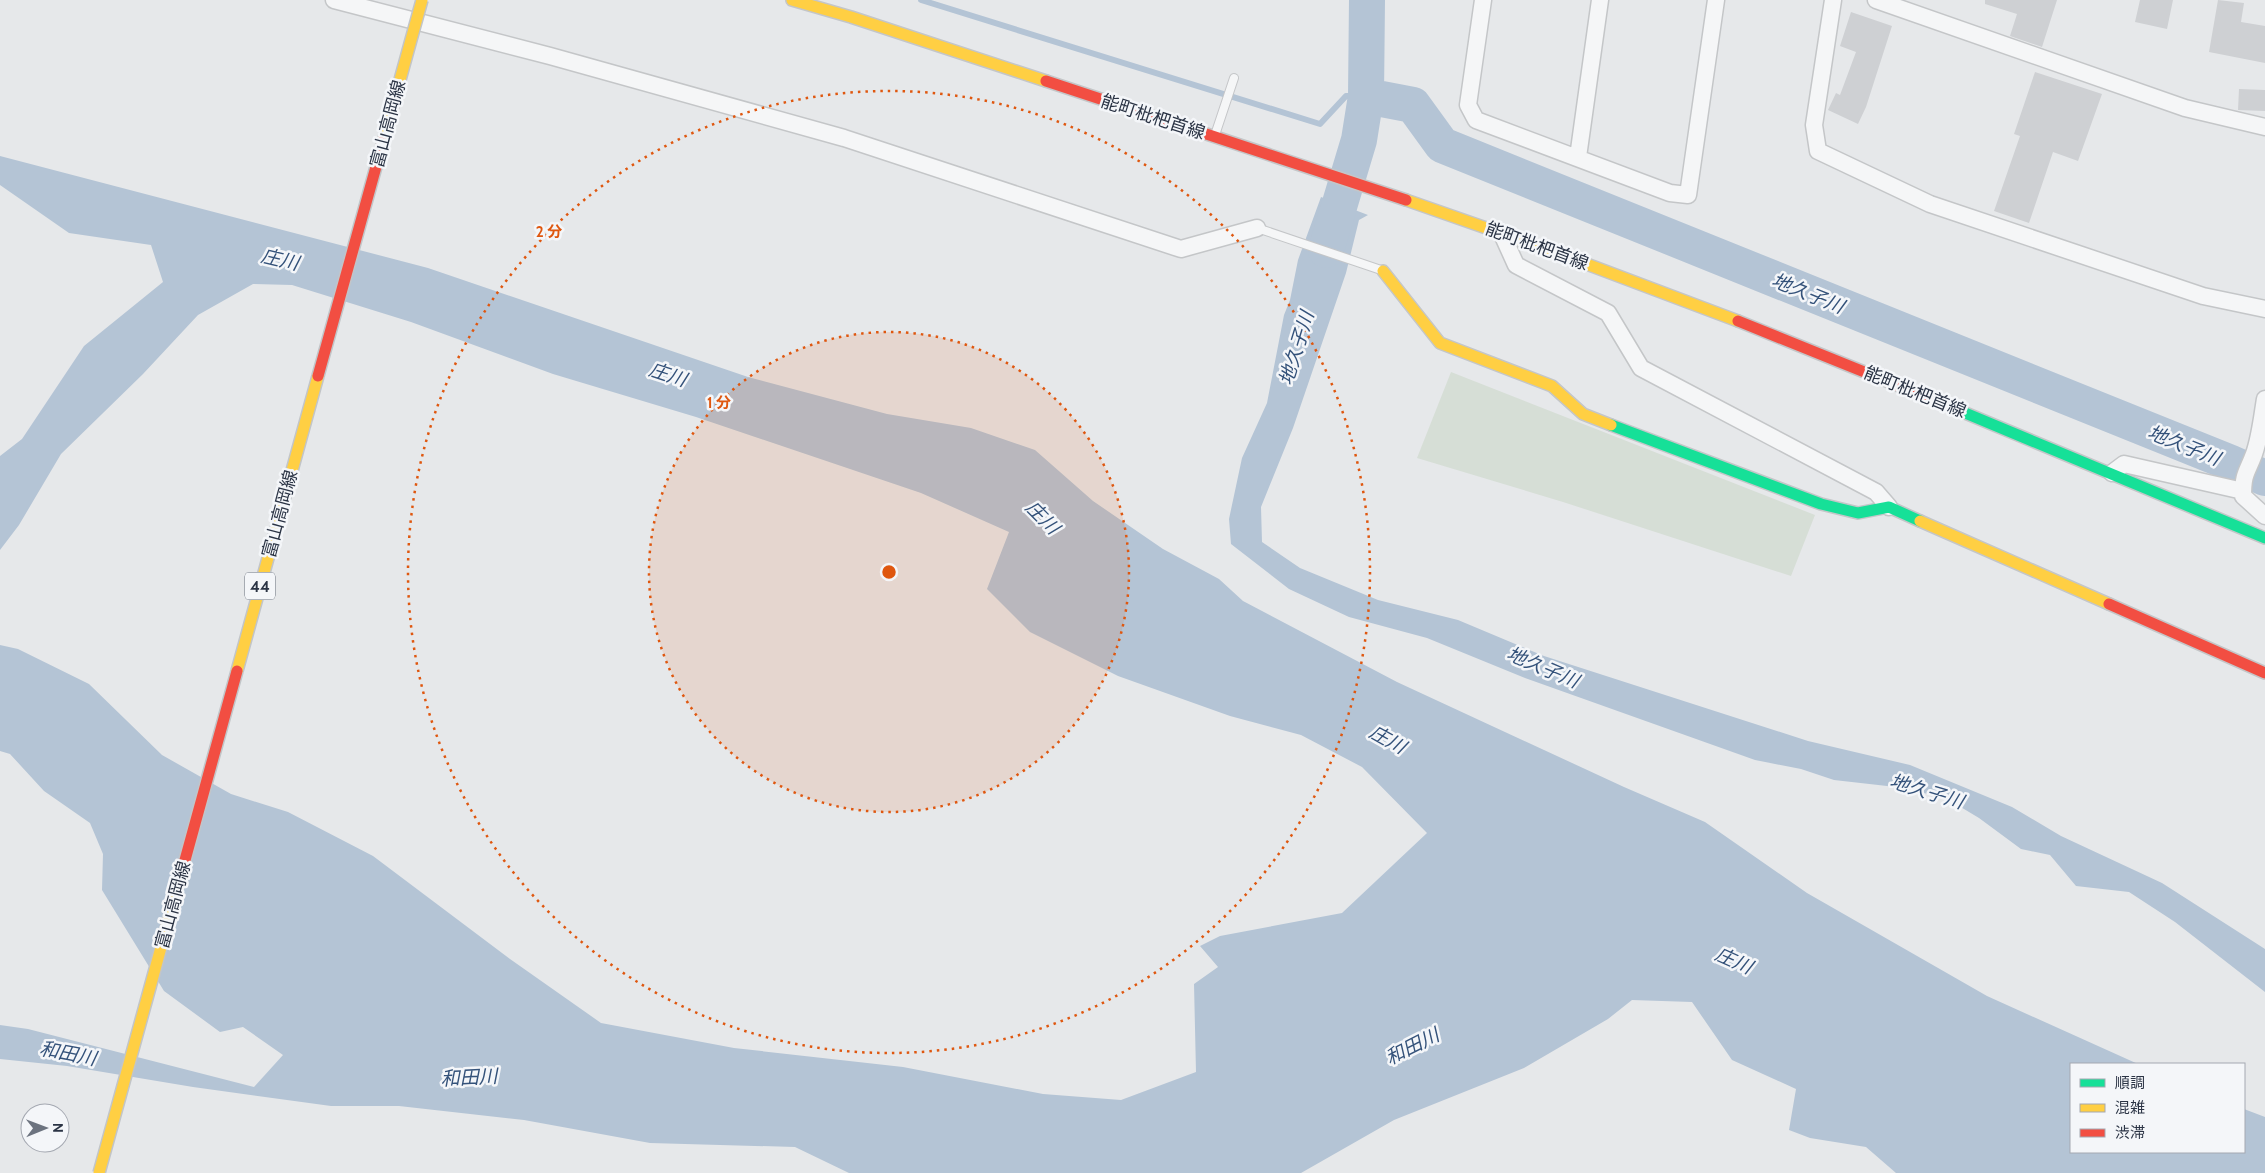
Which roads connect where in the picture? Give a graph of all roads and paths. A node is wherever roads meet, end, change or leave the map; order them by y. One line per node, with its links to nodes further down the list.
1 (334, 0): 13 (street)
2 (422, 0): 24 (main road, 富山高岡線 / 44, bridge)
3 (792, 0): 11 (main road, 能町枇杷首線)
4 (1483, 0): 12 (street)
5 (1600, 0): 12 (street)
6 (1716, 0): 12 (street)
7 (1833, 0): 16 (street)
8 (1876, 0): 10 (street)
9 (1234, 78): 11 (lane)
10 (2265, 127)
11 (1214, 137): 14 (main road, 能町枇杷首線)
12 (1578, 157)
13 (1257, 228): 15 (lane)
14 (1502, 234): 18 (main road, 能町枇杷首線); 20 (street)
15 (1383, 271): 20 (main road)
16 (2265, 309)
17 (2265, 399): 19 (street)
18 (2112, 473): 19 (street); 22 (main road, 能町枇杷首線)
19 (2243, 491): 21 (street)
20 (1889, 507): 23 (main road)
21 (2265, 516)
22 (2265, 538)
23 (2265, 673)
24 (98, 1173)

